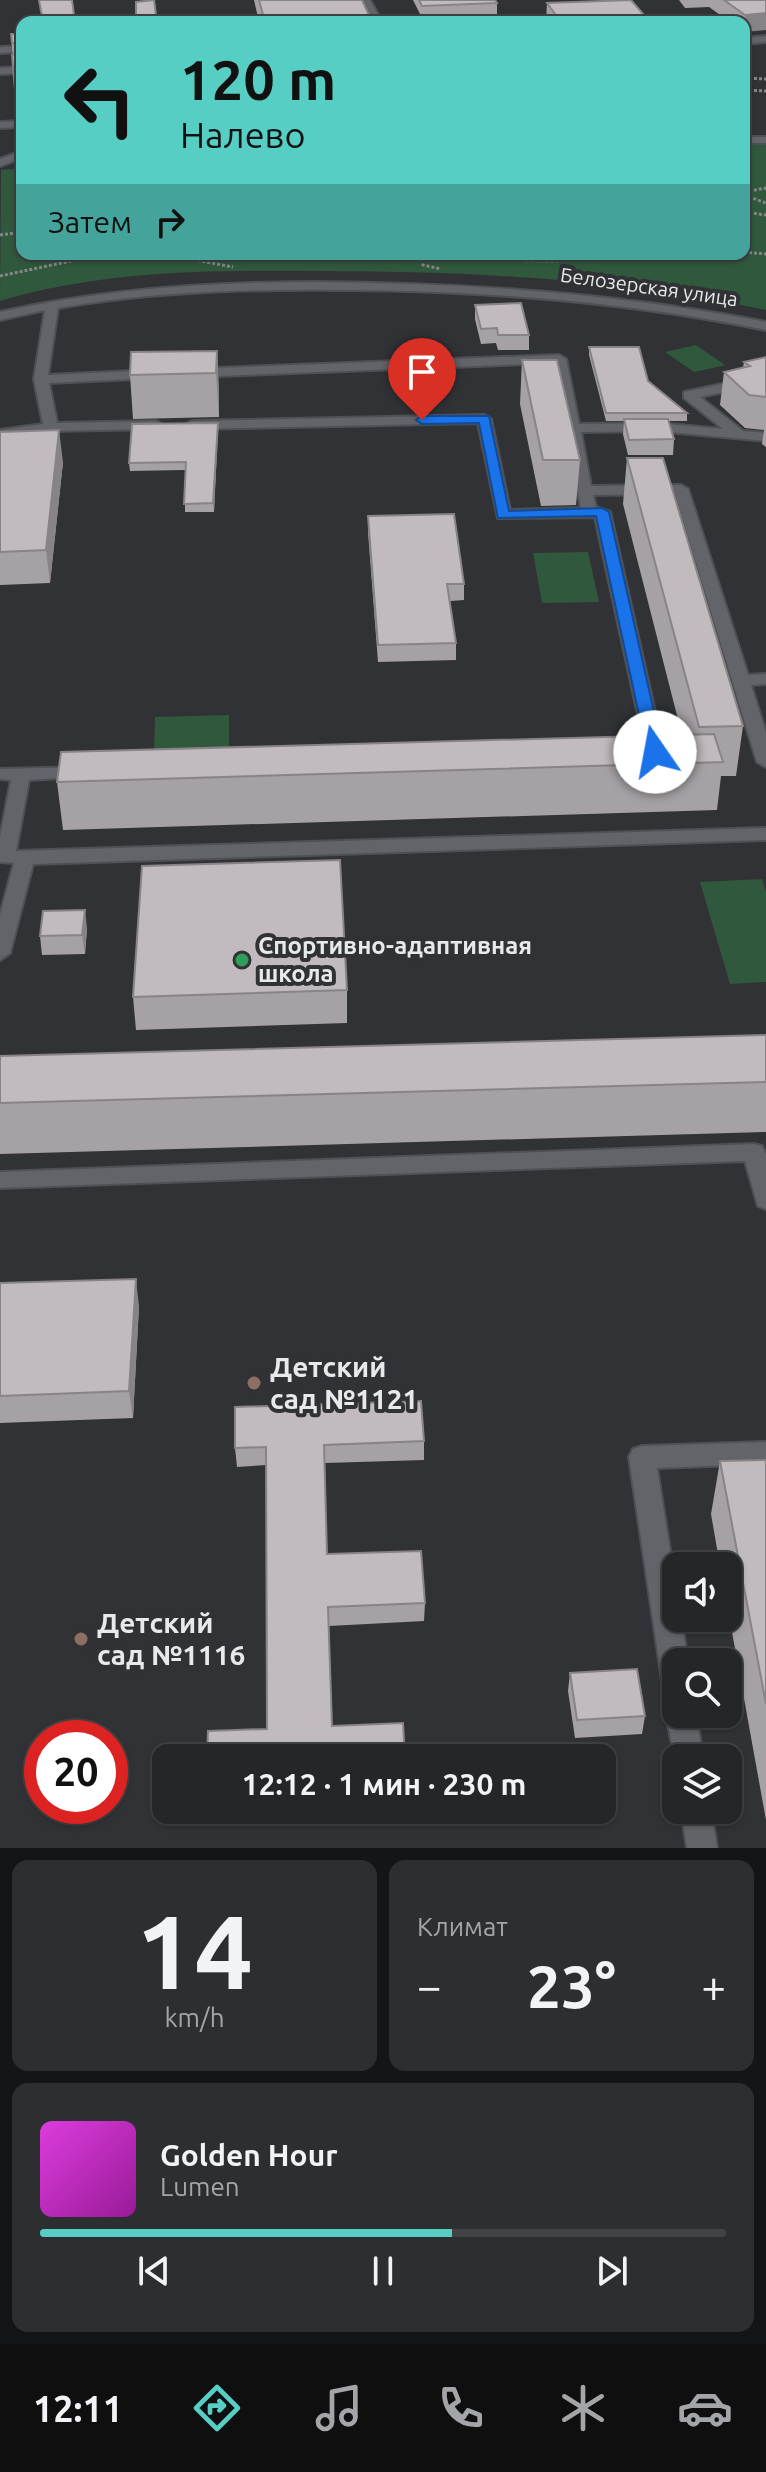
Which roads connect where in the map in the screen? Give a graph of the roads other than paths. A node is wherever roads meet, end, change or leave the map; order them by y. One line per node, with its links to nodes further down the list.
1 (52, 304): 2 (street, Белозерская улица); 3 (street, Белозерская улица); 6 (street)
2 (0, 316)
3 (766, 326)
4 (182, 373): 9 (street)
5 (166, 374): 6 (street)
6 (41, 379): 8 (street)
7 (766, 379): 11 (street)
8 (51, 427): 10 (street); 14 (street)
9 (574, 428): 11 (street); 13 (street)
10 (0, 434)
11 (740, 435): 12 (street)
12 (766, 437)
13 (584, 491): 14 (street); 16 (street)
14 (589, 512): 17 (street)
15 (766, 679): 16 (street)
16 (741, 681): 18 (street)
17 (623, 753)
18 (766, 762)
19 (100, 772): 21 (street)
20 (0, 774): 21 (street)
21 (21, 775): 23 (street)
22 (766, 834): 23 (street)
23 (10, 856): 24 (street)
24 (0, 953)
25 (0, 1180): 26 (street)
26 (766, 1200)
27 (766, 1453): 28 (street)
28 (671, 1648)
29 (698, 1824): 30 (street)
30 (702, 1848)

